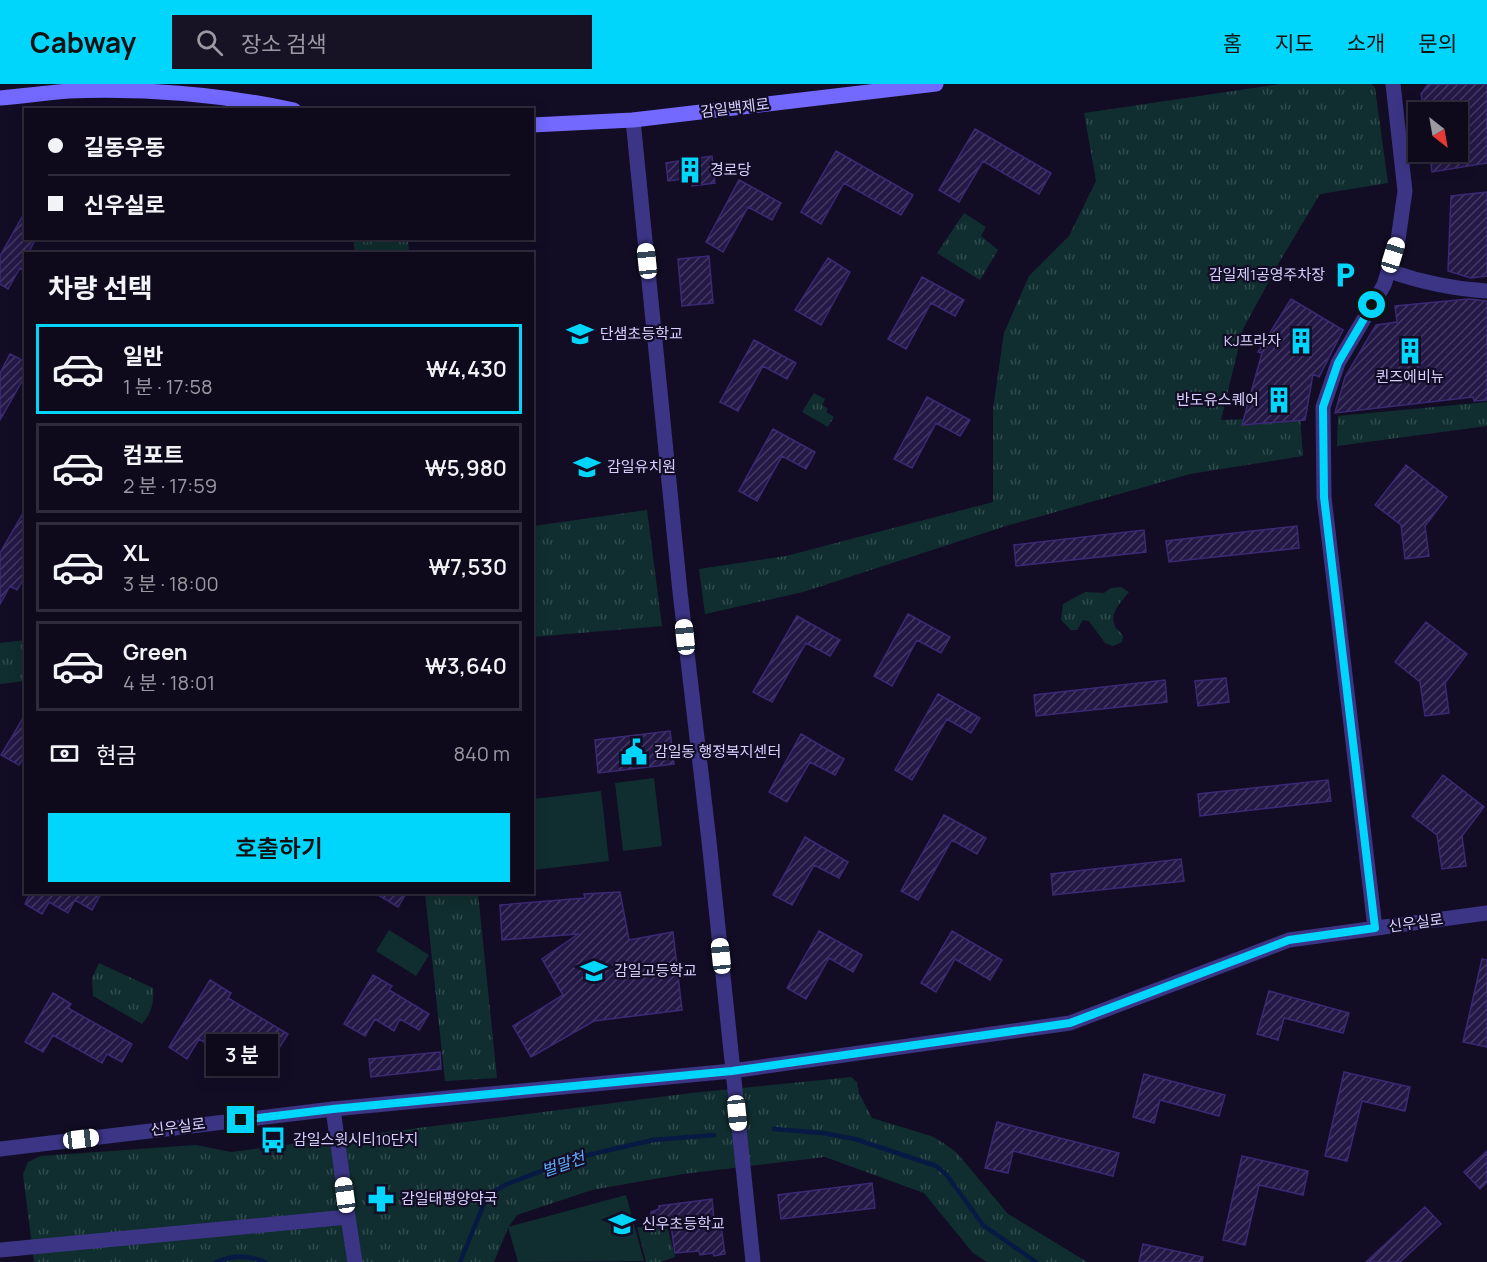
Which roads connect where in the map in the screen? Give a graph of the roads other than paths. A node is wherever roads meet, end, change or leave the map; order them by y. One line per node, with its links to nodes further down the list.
1 (936, 84): 5 (main road, 감일백제로)
2 (1393, 84): 7 (street)
3 (0, 98): 4 (main road)
4 (284, 108)
5 (633, 120): 6 (main road, 감일백제로); 11 (street)
6 (534, 125)
7 (1389, 271): 8 (street); 10 (street)
8 (1487, 291)
9 (1487, 913): 10 (street, 신우실로)
10 (1375, 928): 11 (street, 신우실로)
11 (732, 1071): 12 (street, 신우실로); 17 (street)
12 (333, 1109): 13 (street, 신우실로); 14 (street)
13 (0, 1149)
14 (348, 1217): 15 (street); 16 (street)
15 (0, 1250)
16 (355, 1262)
17 (753, 1262)

